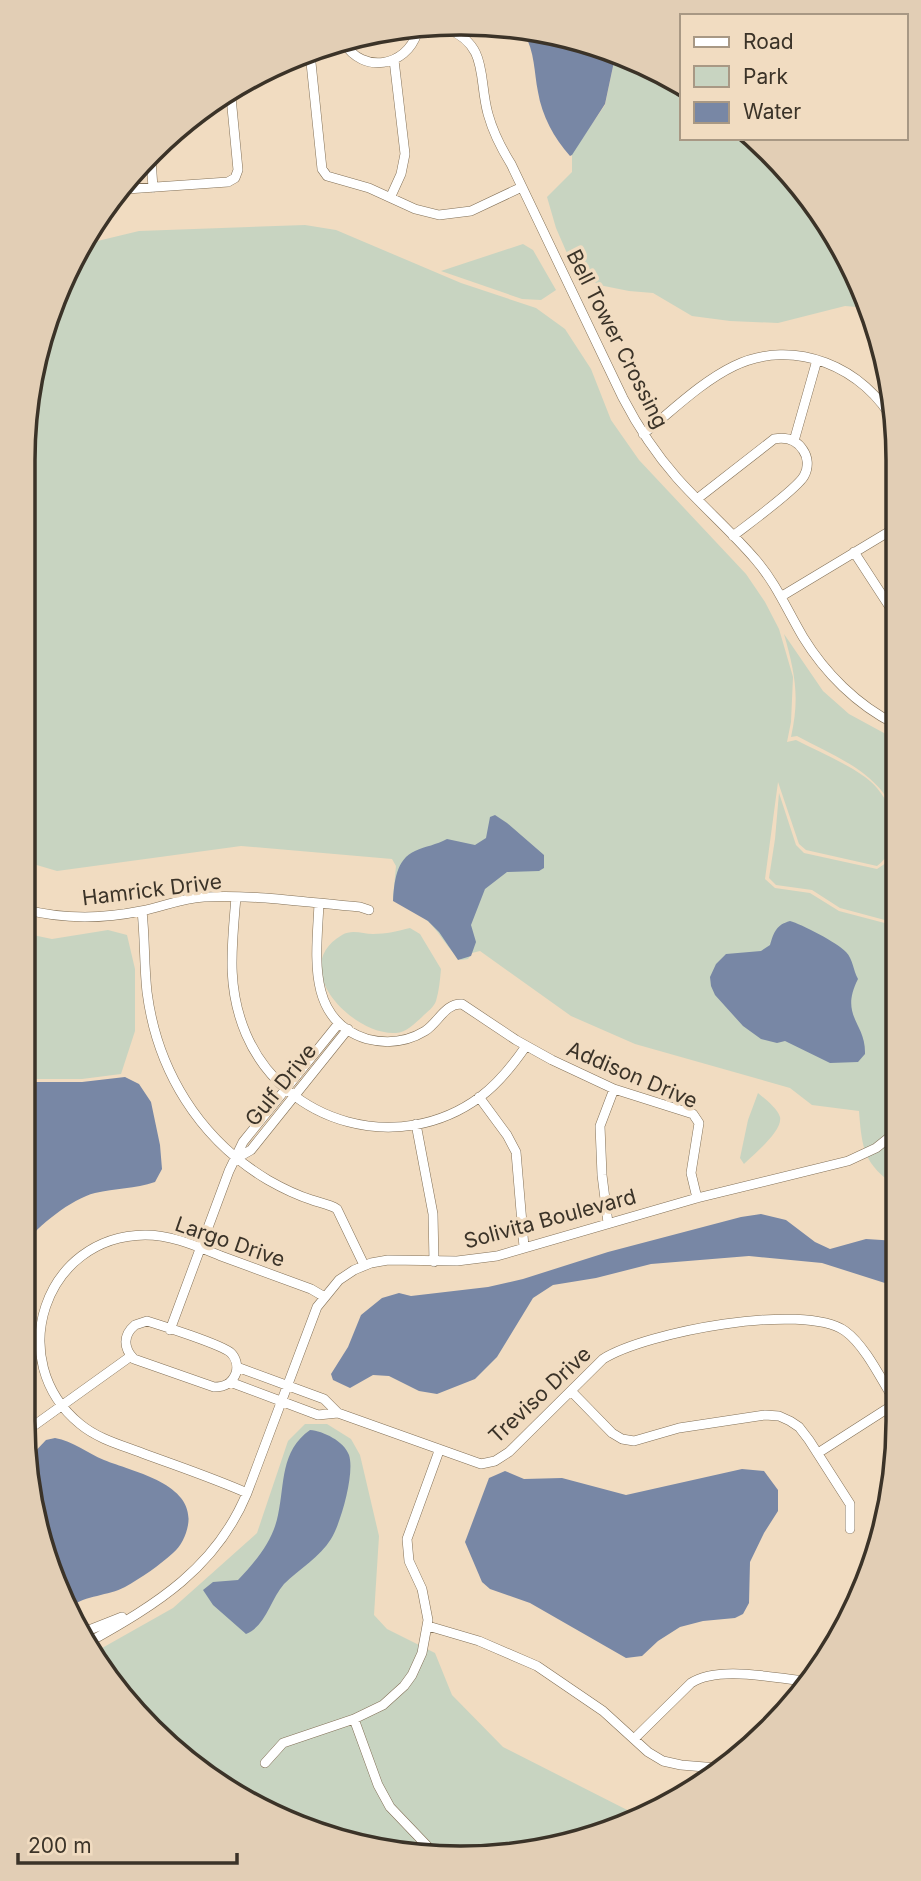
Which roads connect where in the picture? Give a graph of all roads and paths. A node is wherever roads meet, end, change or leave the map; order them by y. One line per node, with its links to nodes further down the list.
1 (459, 35): 8 (street, Bell Tower Crossing)
2 (415, 38): 4 (street)
3 (349, 49): 4 (street)
4 (394, 60): 11 (street)
5 (309, 63): 11 (street)
6 (232, 102): 9 (street)
7 (152, 169): 9 (street)
8 (522, 187): 11 (street); 14 (street, Bell Tower Crossing)
9 (153, 188): 10 (street)
10 (134, 189)
11 (391, 197)
12 (817, 360): 13 (street); 14 (street); 15 (street)
13 (882, 404)
14 (643, 434): 16 (street, Bell Tower Crossing)
15 (794, 441): 16 (street); 18 (street)
16 (697, 499): 18 (street, Bell Tower Crossing)
17 (886, 533): 19 (street)
18 (733, 536): 20 (street, Bell Tower Crossing)
19 (854, 552): 20 (street); 21 (street)
20 (782, 596): 22 (street, Bell Tower Crossing)
21 (886, 601)
22 (886, 718)
23 (236, 897): 24 (street, Hamrick Drive); 27 (street, Hamrick Drive); 31 (street)
24 (319, 904): 25 (street, Hamrick Drive); 28 (street)
25 (369, 909)
26 (35, 911): 27 (street, Hamrick Drive)
27 (142, 911): 36 (street)
28 (343, 1026): 29 (street, Addison Drive); 31 (street, Gulf Drive); 32 (street, Gulf Drive)
29 (526, 1046): 30 (street, Addison Drive); 33 (street)
30 (614, 1089): 37 (street, Addison Drive); 38 (street)
31 (285, 1090): 32 (street); 36 (street, Gulf Drive)
32 (294, 1097): 34 (street); 36 (street, Gulf Drive)
33 (479, 1097): 34 (street); 39 (street)
34 (416, 1124): 41 (street)
35 (886, 1140): 37 (street, Solivita Boulevard)
36 (237, 1158): 40 (street, Gulf Drive); 42 (street)
37 (697, 1198): 38 (street, Solivita Boulevard)
38 (608, 1223): 39 (street, Solivita Boulevard)
39 (524, 1247): 41 (street, Solivita Boulevard)
40 (200, 1248): 43 (street, Largo Drive); 44 (street, Gulf Drive); 52 (street, Largo Drive)
41 (434, 1262): 42 (street, Solivita Boulevard)
42 (364, 1265): 43 (street, Solivita Boulevard)
43 (323, 1296): 48 (street, Solivita Boulevard)
44 (170, 1330): 45 (street); 46 (street)
45 (131, 1356): 47 (street, Treviso Drive); 52 (street)
46 (237, 1367): 47 (street); 48 (street, Treviso Drive)
47 (230, 1382): 51 (street, Treviso Drive)
48 (287, 1385): 51 (street, Solivita Boulevard); 54 (street, Treviso Drive)
49 (886, 1387): 50 (street, Treviso Drive)
50 (570, 1391): 56 (street, Treviso Drive); 57 (street)
51 (282, 1401): 54 (street, Treviso Drive); 58 (street, Solivita Boulevard)
52 (62, 1405): 55 (street); 58 (street, Largo Drive)
53 (886, 1411): 57 (street)
54 (338, 1413): 56 (street, Treviso Drive)
55 (35, 1425)
56 (439, 1451): 61 (street)
57 (818, 1453): 59 (street)
58 (247, 1493): 60 (street, Solivita Boulevard)
59 (850, 1529)
60 (147, 1607): 62 (street, Solivita Boulevard); 63 (street, Solivita Boulevard)
61 (428, 1626): 65 (street); 66 (street)
62 (90, 1630)
63 (95, 1638)
64 (798, 1680): 66 (street)
65 (354, 1719): 67 (street); 69 (street)
66 (634, 1739): 68 (street)
67 (265, 1763)
68 (707, 1767)
69 (426, 1844)

